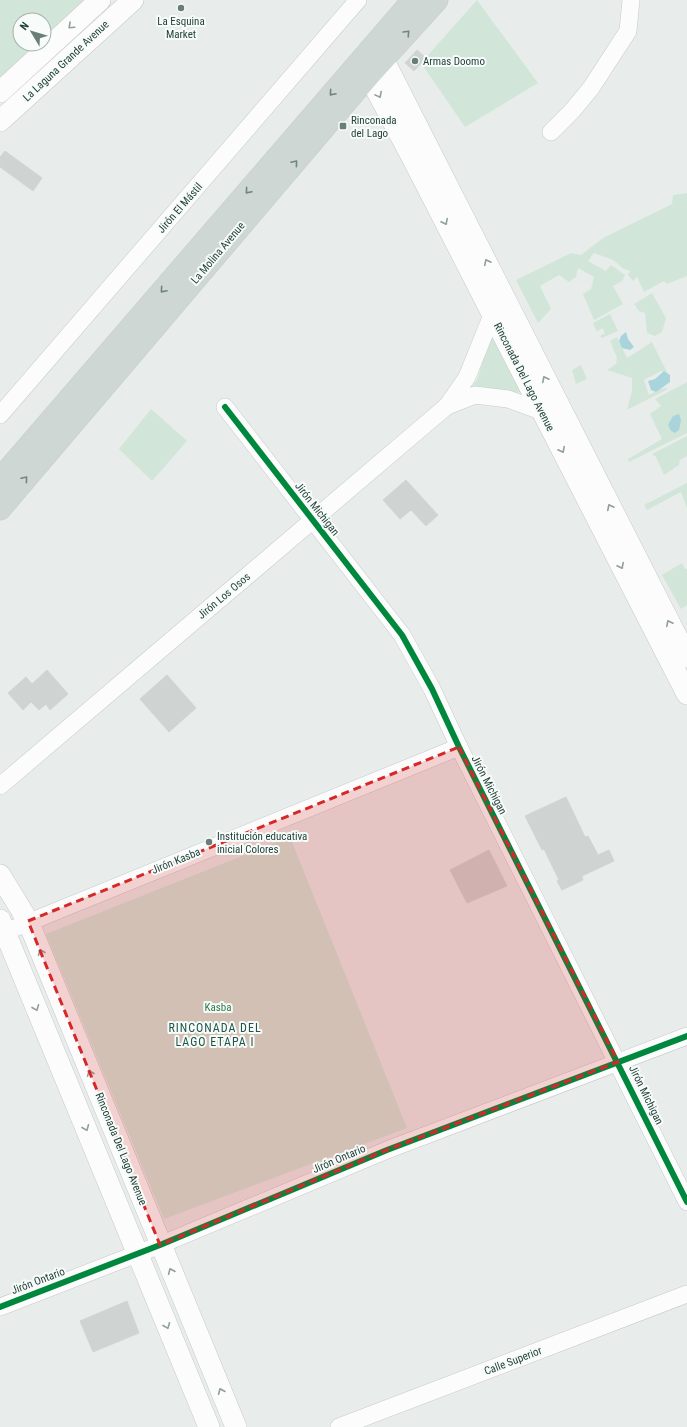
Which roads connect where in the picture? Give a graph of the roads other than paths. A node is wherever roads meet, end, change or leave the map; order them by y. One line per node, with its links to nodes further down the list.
1 (100, 0): 9 (street, La Laguna Grande Avenue, one-way to 9)
2 (132, 0): 10 (street, La Laguna Grande Avenue)
3 (358, 0): 19 (street, Jirón El Mástil)
4 (413, 0): 7 (main road, La Molina Avenue)
5 (438, 0): 7 (main road, La Molina Avenue, one-way to 5)
6 (631, 0): 11 (street)
7 (379, 51): 8 (main road, La Molina Avenue); 12 (street, Rinconada Del Lago Avenue)
8 (365, 68): 12 (street, Rinconada Del Lago Avenue, one-way to 12); 14 (main road, La Molina Avenue, one-way to 8); 15 (main road, La Molina Avenue, one-way to 15)
9 (0, 92)
10 (0, 121)
11 (551, 132)
12 (442, 196): 13 (street, Rinconada Del Lago Avenue)
13 (500, 311): 16 (street, Jirón Los Osos); 18 (street, Rinconada Del Lago Avenue)
14 (160, 320): 15 (main road); 21 (main road, La Molina Avenue, one-way to 14)
15 (78, 388): 20 (main road, La Molina Avenue)
16 (447, 406): 18 (street, Jirón Los Osos); 22 (street, Jirón Los Osos)
17 (225, 407): 22 (street, Jirón Michigan)
18 (551, 410): 23 (street, Rinconada Del Lago Avenue, one-way to 18); 24 (street, Rinconada Del Lago Avenue, one-way to 24)
19 (0, 415)
20 (0, 478)
21 (0, 509)
22 (312, 520): 25 (street, Jirón Michigan); 26 (street, Jirón Los Osos)
23 (687, 657)
24 (687, 694)
25 (459, 747): 28 (street, Jirón Kasba); 31 (street, Jirón Michigan)
26 (0, 786)
27 (0, 875): 28 (street, Rinconada Del Lago Avenue)
28 (28, 921): 29 (street, Jirón Kasba); 33 (street, Rinconada Del Lago Avenue, one-way to 28)
29 (2, 926): 34 (street, one-way to 34)
30 (687, 1036): 31 (street, Jirón Ontario)
31 (618, 1062): 32 (street, Jirón Michigan); 33 (street, Jirón Ontario)
32 (687, 1202)
33 (160, 1245): 34 (street, Jirón Ontario); 38 (street, Rinconada Del Lago Avenue, one-way to 33)
34 (138, 1253): 36 (street, Jirón Ontario); 37 (street, one-way to 37)
35 (687, 1294): 39 (street, Calle Superior)
36 (0, 1307)
37 (209, 1427)
38 (236, 1427)
39 (339, 1427)

